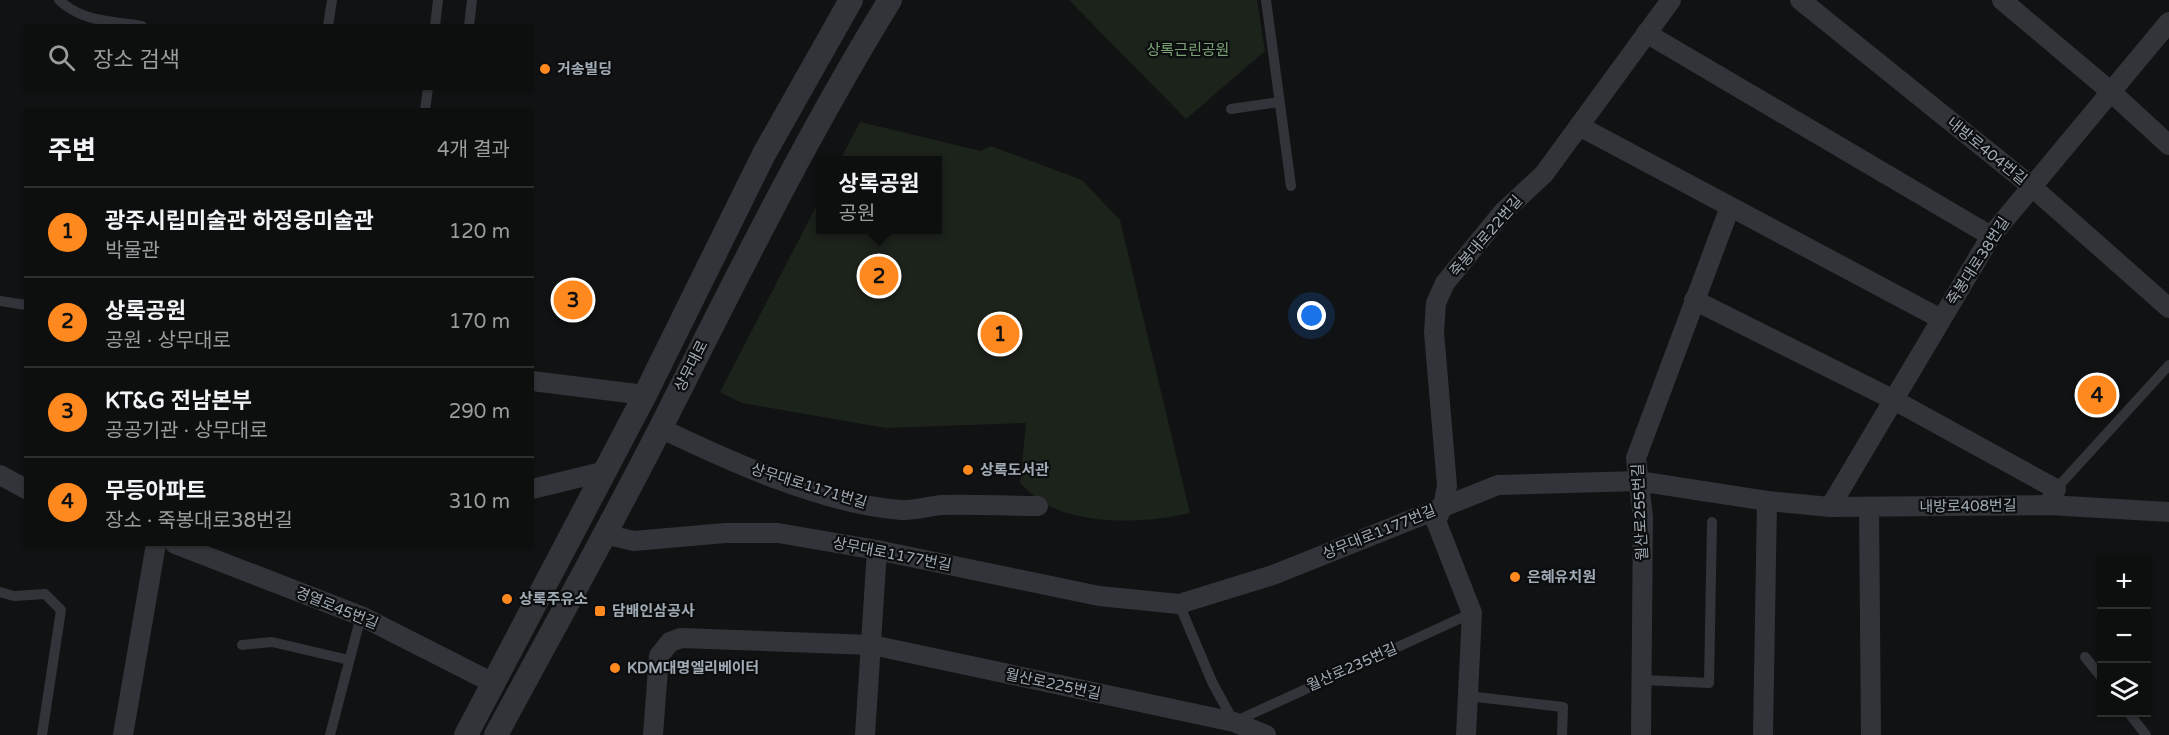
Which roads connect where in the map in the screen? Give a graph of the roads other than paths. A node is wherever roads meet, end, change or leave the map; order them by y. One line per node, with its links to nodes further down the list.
1 (58, 0): 12 (lane)
2 (332, 0): 13 (lane)
3 (438, 0): 14 (lane)
4 (472, 0): 15 (lane)
5 (890, 0): 37 (street, 상무대로)
6 (1266, 0): 19 (lane)
7 (1671, 0): 16 (street, 죽봉대로22번길)
8 (1800, 0): 25 (street, 내방로404번길)
9 (2002, 0): 18 (street)
10 (848, 2): 35 (street, 상무대로)
11 (2169, 22): 18 (street, 죽봉대로38번길)
12 (128, 24)
13 (328, 24)
14 (435, 24)
15 (469, 24)
16 (1646, 33): 22 (street, 죽봉대로22번길); 27 (street)
17 (428, 90): 20 (lane)
18 (2110, 91): 23 (street); 25 (street, 죽봉대로38번길)
19 (1279, 102): 21 (lane); 24 (lane)
20 (425, 108)
21 (1231, 109)
22 (1579, 126): 26 (street); 44 (street, 죽봉대로22번길)
23 (2169, 145)
24 (1291, 186)
25 (2031, 186): 27 (street, 죽봉대로38번길); 31 (street, 내방로404번길)
26 (1730, 207): 28 (street, 월산로255번길); 32 (street)
27 (1991, 236): 32 (street, 죽봉대로38번길)
28 (1694, 300): 36 (street); 39 (street, 월산로255번길)
29 (0, 301): 30 (lane)
30 (24, 305)
31 (2169, 308)
32 (1941, 319): 36 (street, 죽봉대로38번길)
33 (2169, 365): 41 (lane)
34 (534, 381): 35 (street)
35 (645, 395): 38 (street, 상무대로)
36 (1894, 400): 41 (street); 45 (street, 죽봉대로38번길)
37 (660, 428): 43 (street, 상무대로1171번길); 49 (street, 상무대로)
38 (606, 471): 40 (street); 64 (street, 상무대로)
39 (1638, 481): 42 (street, 내방로408번길); 44 (street, 내방로408번길); 63 (street, 월산로255번길)
40 (534, 489)
41 (2053, 497): 46 (street, 내방로408번길); 47 (street, 내방로408번길)
42 (1767, 501): 45 (street, 내방로408번길); 79 (street)
43 (1038, 506)
44 (1443, 506): 55 (street, 상무대로1177번길); 56 (street, 죽봉대로22번길)
45 (1830, 507): 46 (street, 내방로408번길)
46 (1869, 508): 80 (street)
47 (2169, 512)
48 (1712, 522): 63 (lane)
49 (604, 534): 52 (street, 상무대로1177번길); 72 (street, 상무대로)
50 (156, 546): 68 (street)
51 (185, 546): 53 (street, 경열로45번길)
52 (877, 550): 55 (street, 상무대로1177번길); 59 (street)
53 (222, 553): 57 (street, 경열로45번길)
54 (0, 592): 69 (lane)
55 (1179, 604): 67 (lane)
56 (1472, 614): 65 (street); 67 (lane, 월산로235번길)
57 (361, 616): 61 (lane); 64 (street, 경열로45번길)
58 (242, 645): 61 (lane)
59 (872, 645): 67 (street, 월산로225번길); 73 (street, 월산로225번길); 74 (street)
60 (2085, 657): 62 (lane)
61 (350, 660): 70 (lane)
62 (2097, 672)
63 (1643, 680): 78 (street, 월산로255번길)
64 (493, 683): 71 (street, 상무대로)
65 (1468, 696): 76 (street); 77 (lane)
66 (2132, 717): 81 (lane)
67 (1231, 728): 75 (street)
68 (124, 730)
69 (42, 735)
70 (330, 735)
71 (466, 735)
72 (496, 735)
73 (653, 735)
74 (865, 735)
75 (1266, 735)
76 (1466, 735)
77 (1562, 735)
78 (1641, 735)
79 (1763, 735)
80 (1871, 735)
81 (2146, 735)

